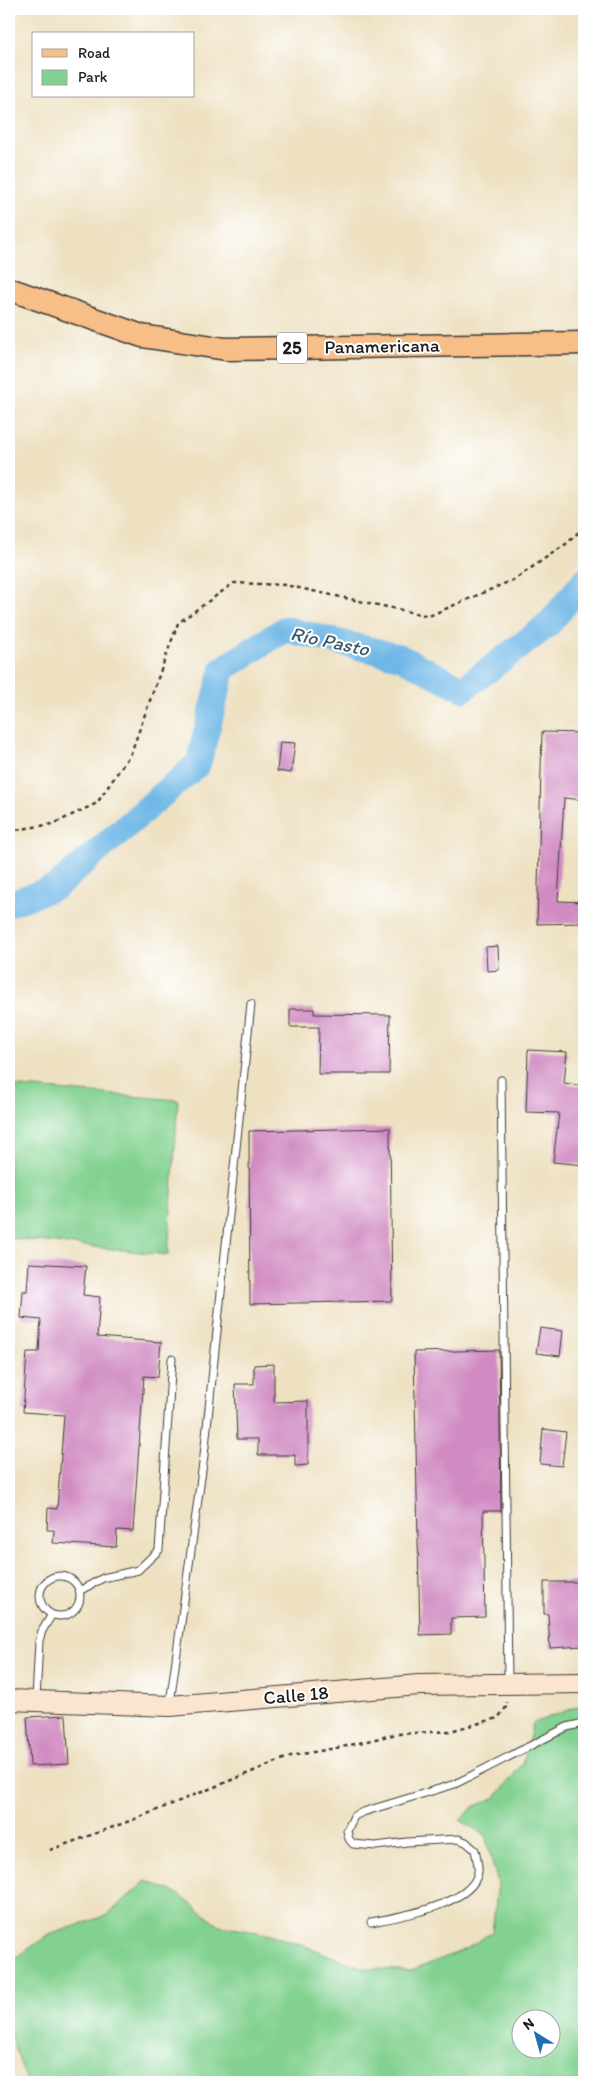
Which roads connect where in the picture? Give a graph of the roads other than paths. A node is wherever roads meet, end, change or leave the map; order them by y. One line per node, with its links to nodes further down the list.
1 (9, 289): 2 (main road, Panamericana / 25)
2 (584, 343)
3 (251, 1004): 12 (lane)
4 (500, 1080): 8 (lane)
5 (172, 1359): 6 (lane)
6 (80, 1590): 7 (lane); 7 (lane)
7 (51, 1616): 11 (lane)
8 (508, 1682): 9 (main road, Calle 18); 12 (main road, Calle 18)
9 (584, 1683)
10 (9, 1700): 11 (main road, Calle 18)
11 (36, 1700): 12 (main road, Calle 18)
12 (170, 1706)
13 (584, 1723): 14 (lane)
14 (371, 1922)

